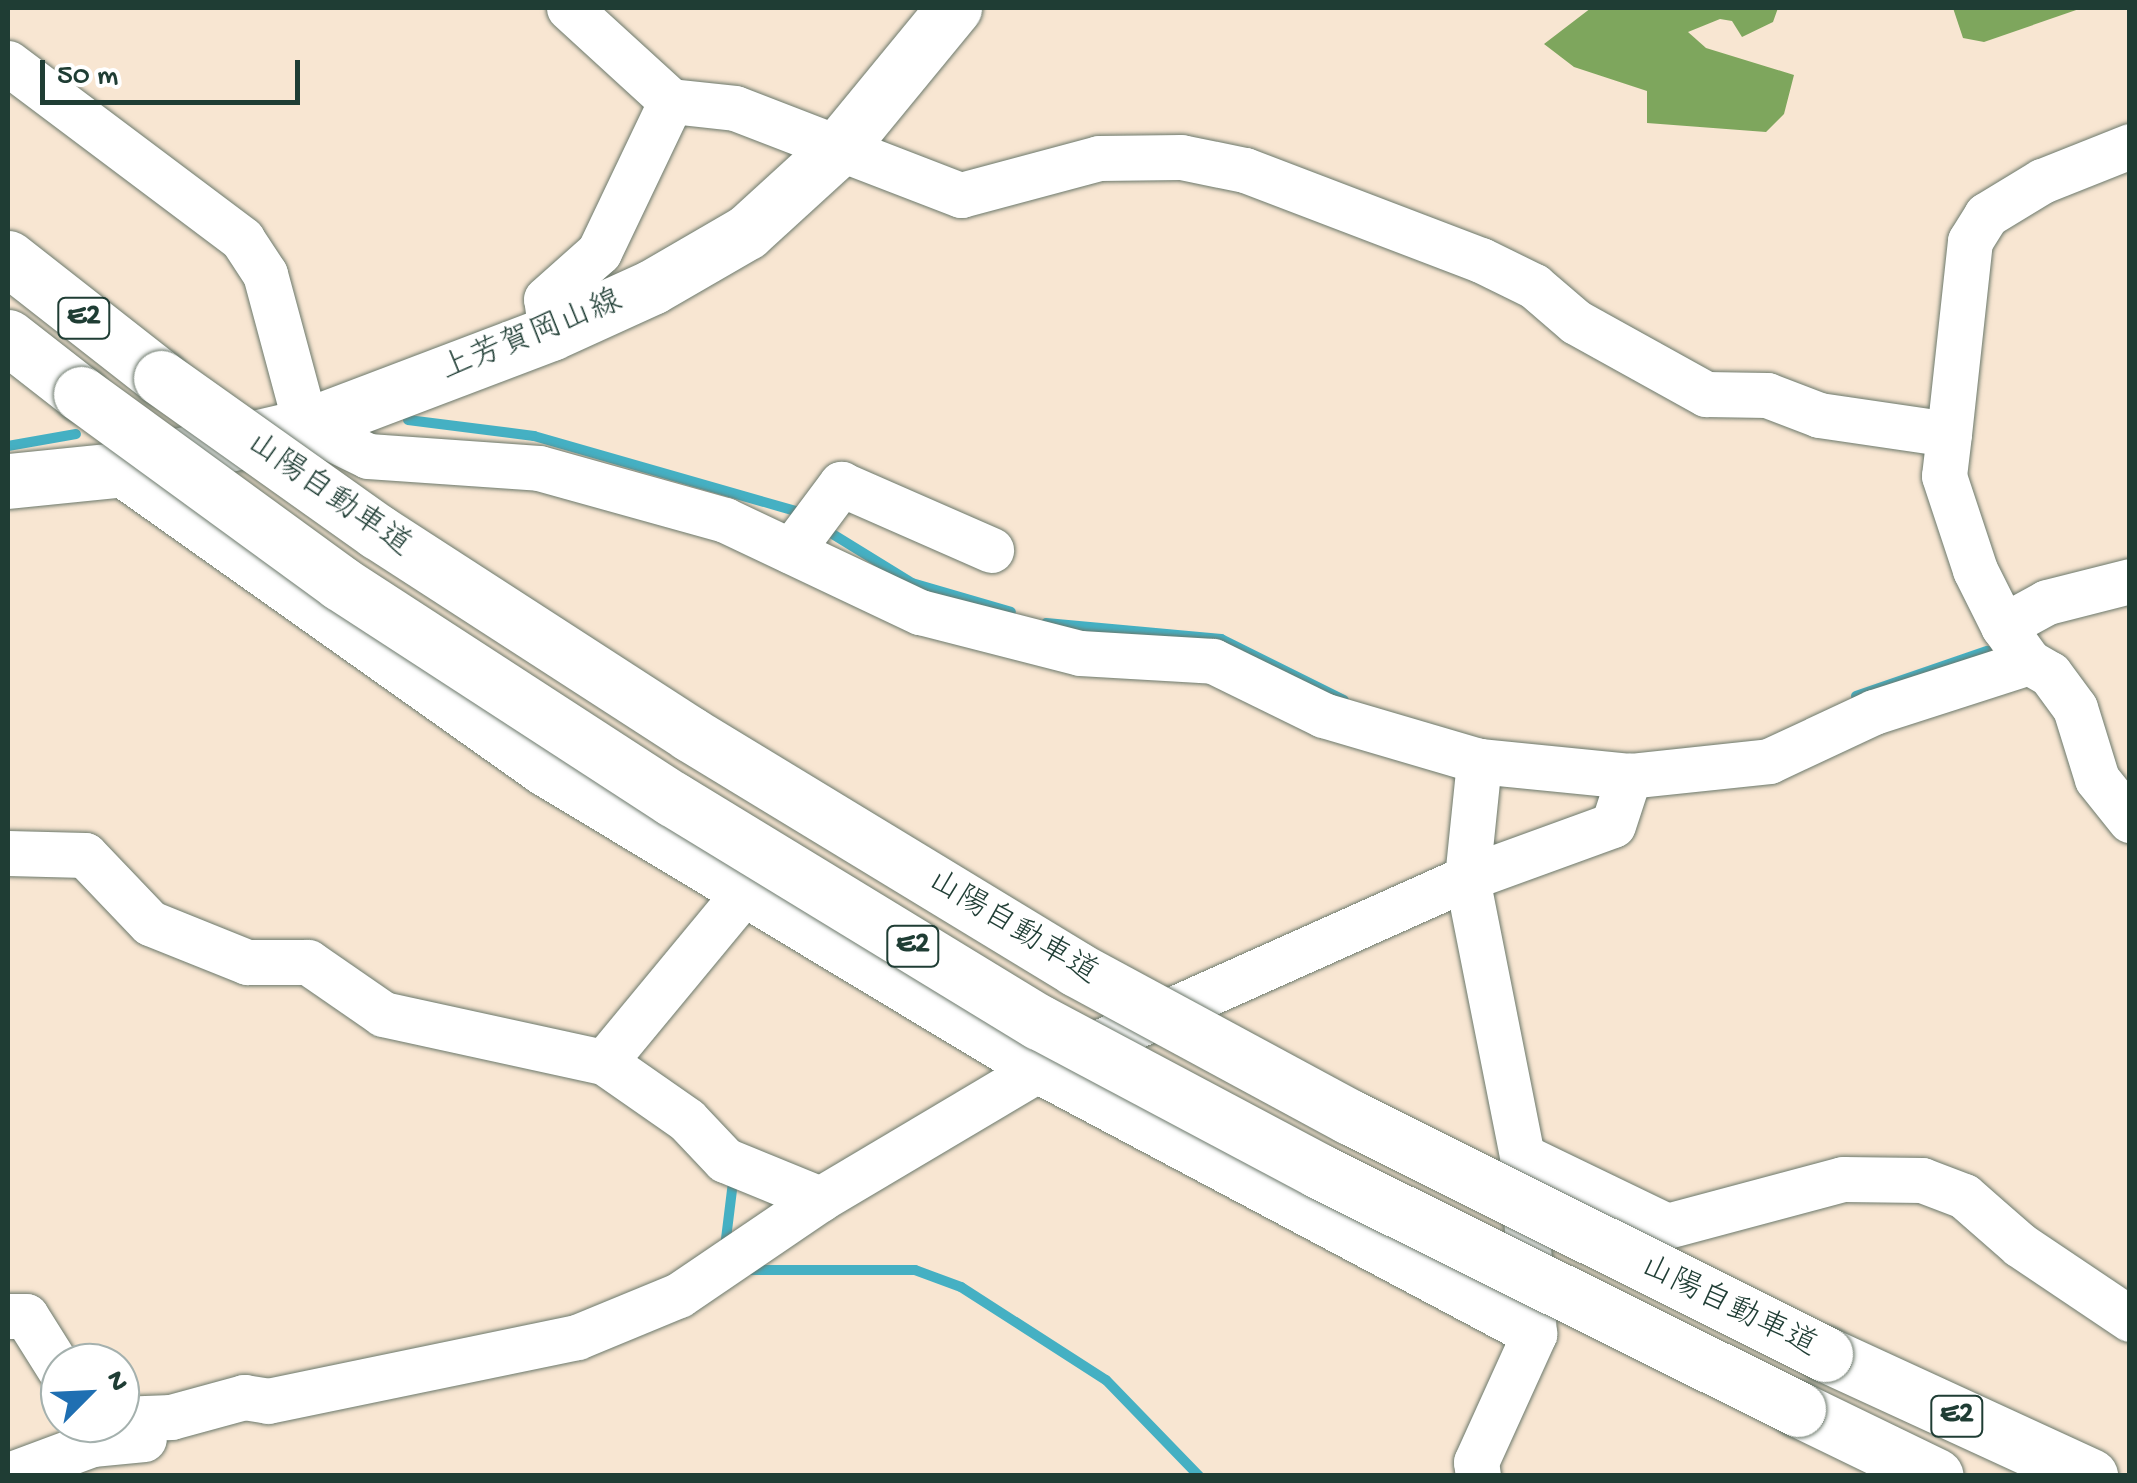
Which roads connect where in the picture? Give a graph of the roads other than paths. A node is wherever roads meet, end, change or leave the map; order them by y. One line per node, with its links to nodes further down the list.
1 (569, 8): 4 (street)
2 (954, 8): 6 (main road, 上芳賀岡山線)
3 (8, 63): 10 (street)
4 (672, 101): 6 (street); 8 (street)
5 (2130, 146): 11 (street)
6 (838, 149): 8 (main road, 上芳賀岡山線); 11 (street)
7 (8, 258): 39 (main road, 山陽自動車道 / E2, bridge)
8 (551, 333): 10 (main road, 上芳賀岡山線)
9 (8, 337): 38 (main road, 山陽自動車道 / E2, bridge)
10 (306, 426): 12 (main road, 上芳賀岡山線); 15 (street)
11 (1949, 434): 17 (street)
12 (116, 470): 13 (main road, 上芳賀岡山線); 24 (street)
13 (8, 481)
14 (991, 550): 15 (street)
15 (792, 551): 19 (street)
16 (2130, 581): 17 (street)
17 (2004, 626): 18 (street)
18 (2029, 662): 20 (street); 21 (street)
19 (1479, 761): 20 (street); 23 (street)
20 (1629, 776): 23 (street)
21 (2130, 820)
22 (8, 853): 25 (street)
23 (1468, 878): 26 (street); 27 (street)
24 (744, 894): 25 (street); 26 (street)
25 (609, 1056): 28 (street)
26 (1037, 1070): 28 (street); 31 (street)
27 (1522, 1156): 30 (street); 31 (street)
28 (820, 1199): 33 (street)
29 (8, 1316): 32 (street)
30 (2130, 1319)
31 (1534, 1334): 37 (street)
32 (43, 1343)
33 (140, 1438)
34 (48, 1443): 36 (street)
35 (100, 1443): 36 (street)
36 (12, 1474)
37 (1478, 1476)
38 (1936, 1476)
39 (2090, 1476)

